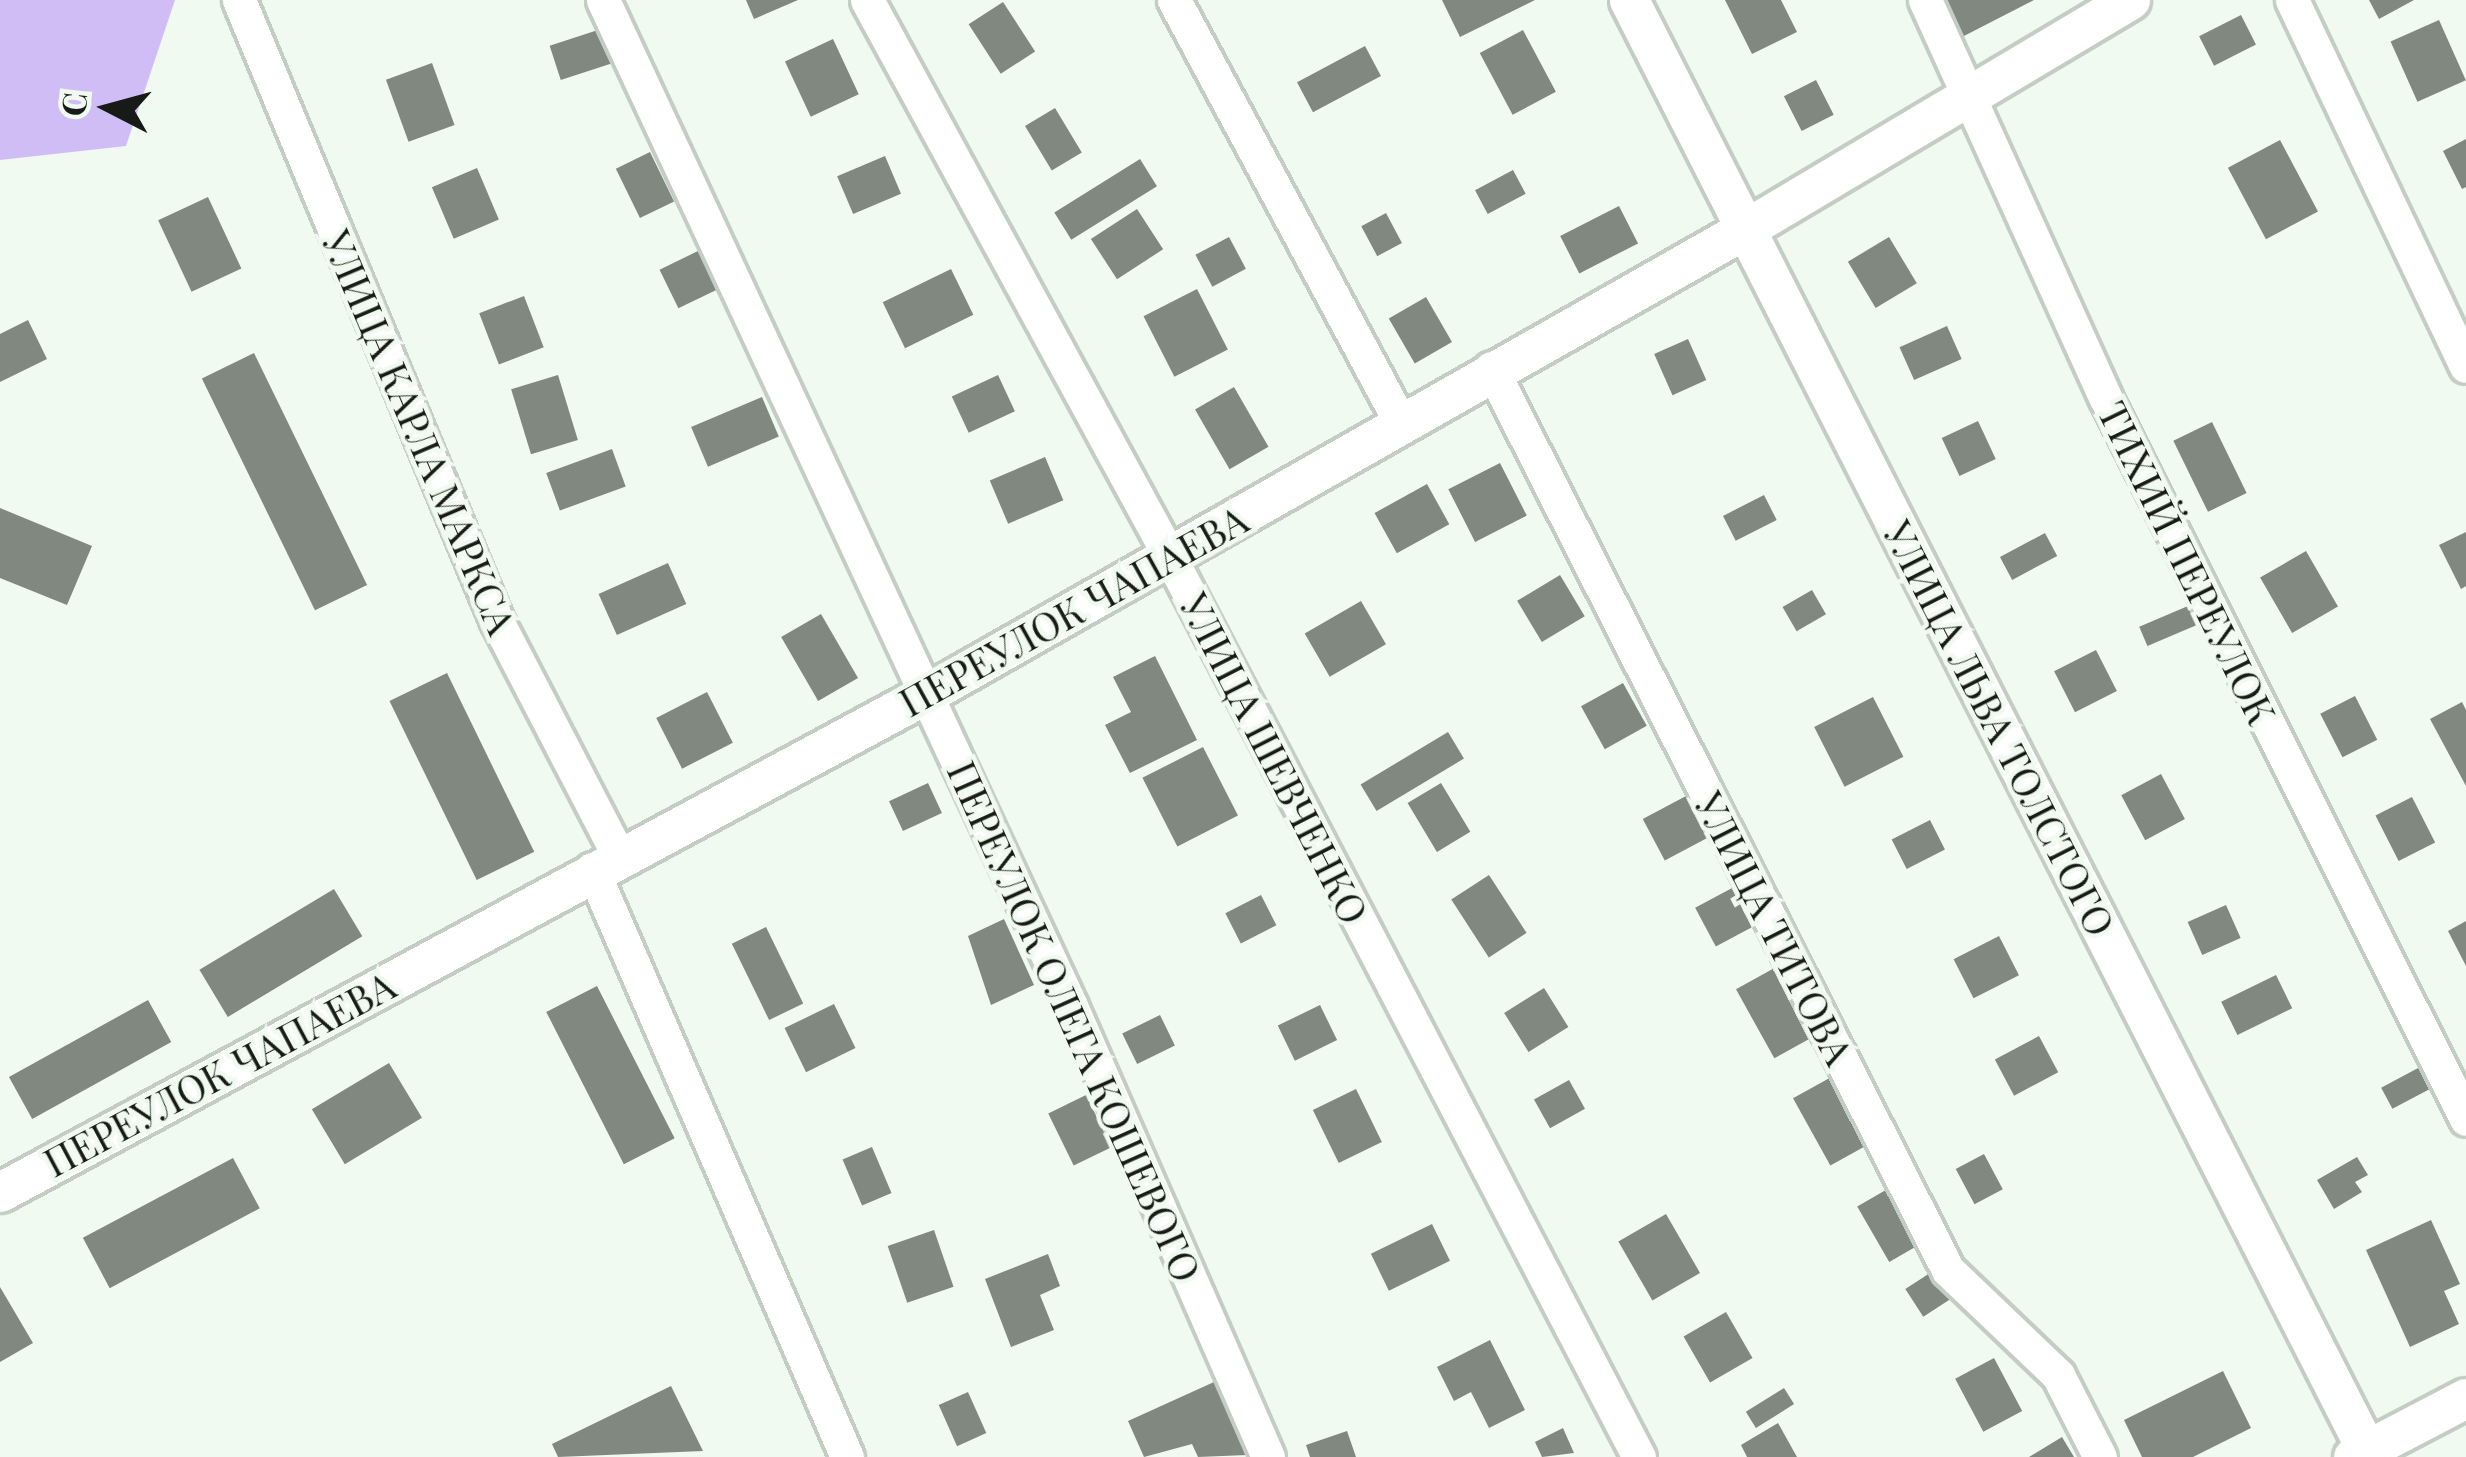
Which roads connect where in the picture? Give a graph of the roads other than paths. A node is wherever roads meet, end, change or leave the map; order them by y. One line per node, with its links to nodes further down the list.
1 (239, 0): 16 (street, УЛИЦА КАРЛА МАРКСА)
2 (603, 0): 15 (street, ПЕРЕУЛОК ОЛЕГА КОШЕВОГО)
3 (867, 0): 14 (street, УЛИЦА ШЕВЧЕНКО)
4 (1174, 0): 13 (street)
5 (1628, 0): 10 (street, УЛИЦА ЛЬВА ТОЛСТОГО)
6 (1925, 0): 9 (street, ТИХИЙ ПЕРЕУЛОК)
7 (2130, 0): 9 (street, ПЕРЕУЛОК ЧАПАЕВА)
8 (2292, 0): 11 (street)
9 (1973, 93): 10 (street, ПЕРЕУЛОК ЧАПАЕВА); 17 (street, ТИХИЙ ПЕРЕУЛОК)
10 (1747, 228): 12 (street, ПЕРЕУЛОК ЧАПАЕВА); 20 (street, УЛИЦА ЛЬВА ТОЛСТОГО)
11 (2466, 366)
12 (1491, 368): 13 (street, ПЕРЕУЛОК ЧАПАЕВА); 24 (street, УЛИЦА ТИТОВА)
13 (1402, 426): 14 (street, ПЕРЕУЛОК ЧАПАЕВА)
14 (1170, 557): 15 (street, ПЕРЕУЛОК ЧАПАЕВА); 23 (street, УЛИЦА ШЕВЧЕНКО)
15 (928, 693): 16 (street, ПЕРЕУЛОК ЧАПАЕВА); 22 (street, ПЕРЕУЛОК ОЛЕГА КОШЕВОГО)
16 (606, 862): 18 (street, ПЕРЕУЛОК ЧАПАЕВА); 21 (street, УЛИЦА КАРЛА МАРКСА)
17 (2466, 1119)
18 (0, 1192)
19 (2466, 1398): 20 (street)
20 (2363, 1455)
21 (847, 1457)
22 (1268, 1457)
23 (1639, 1457)
24 (2100, 1457)

